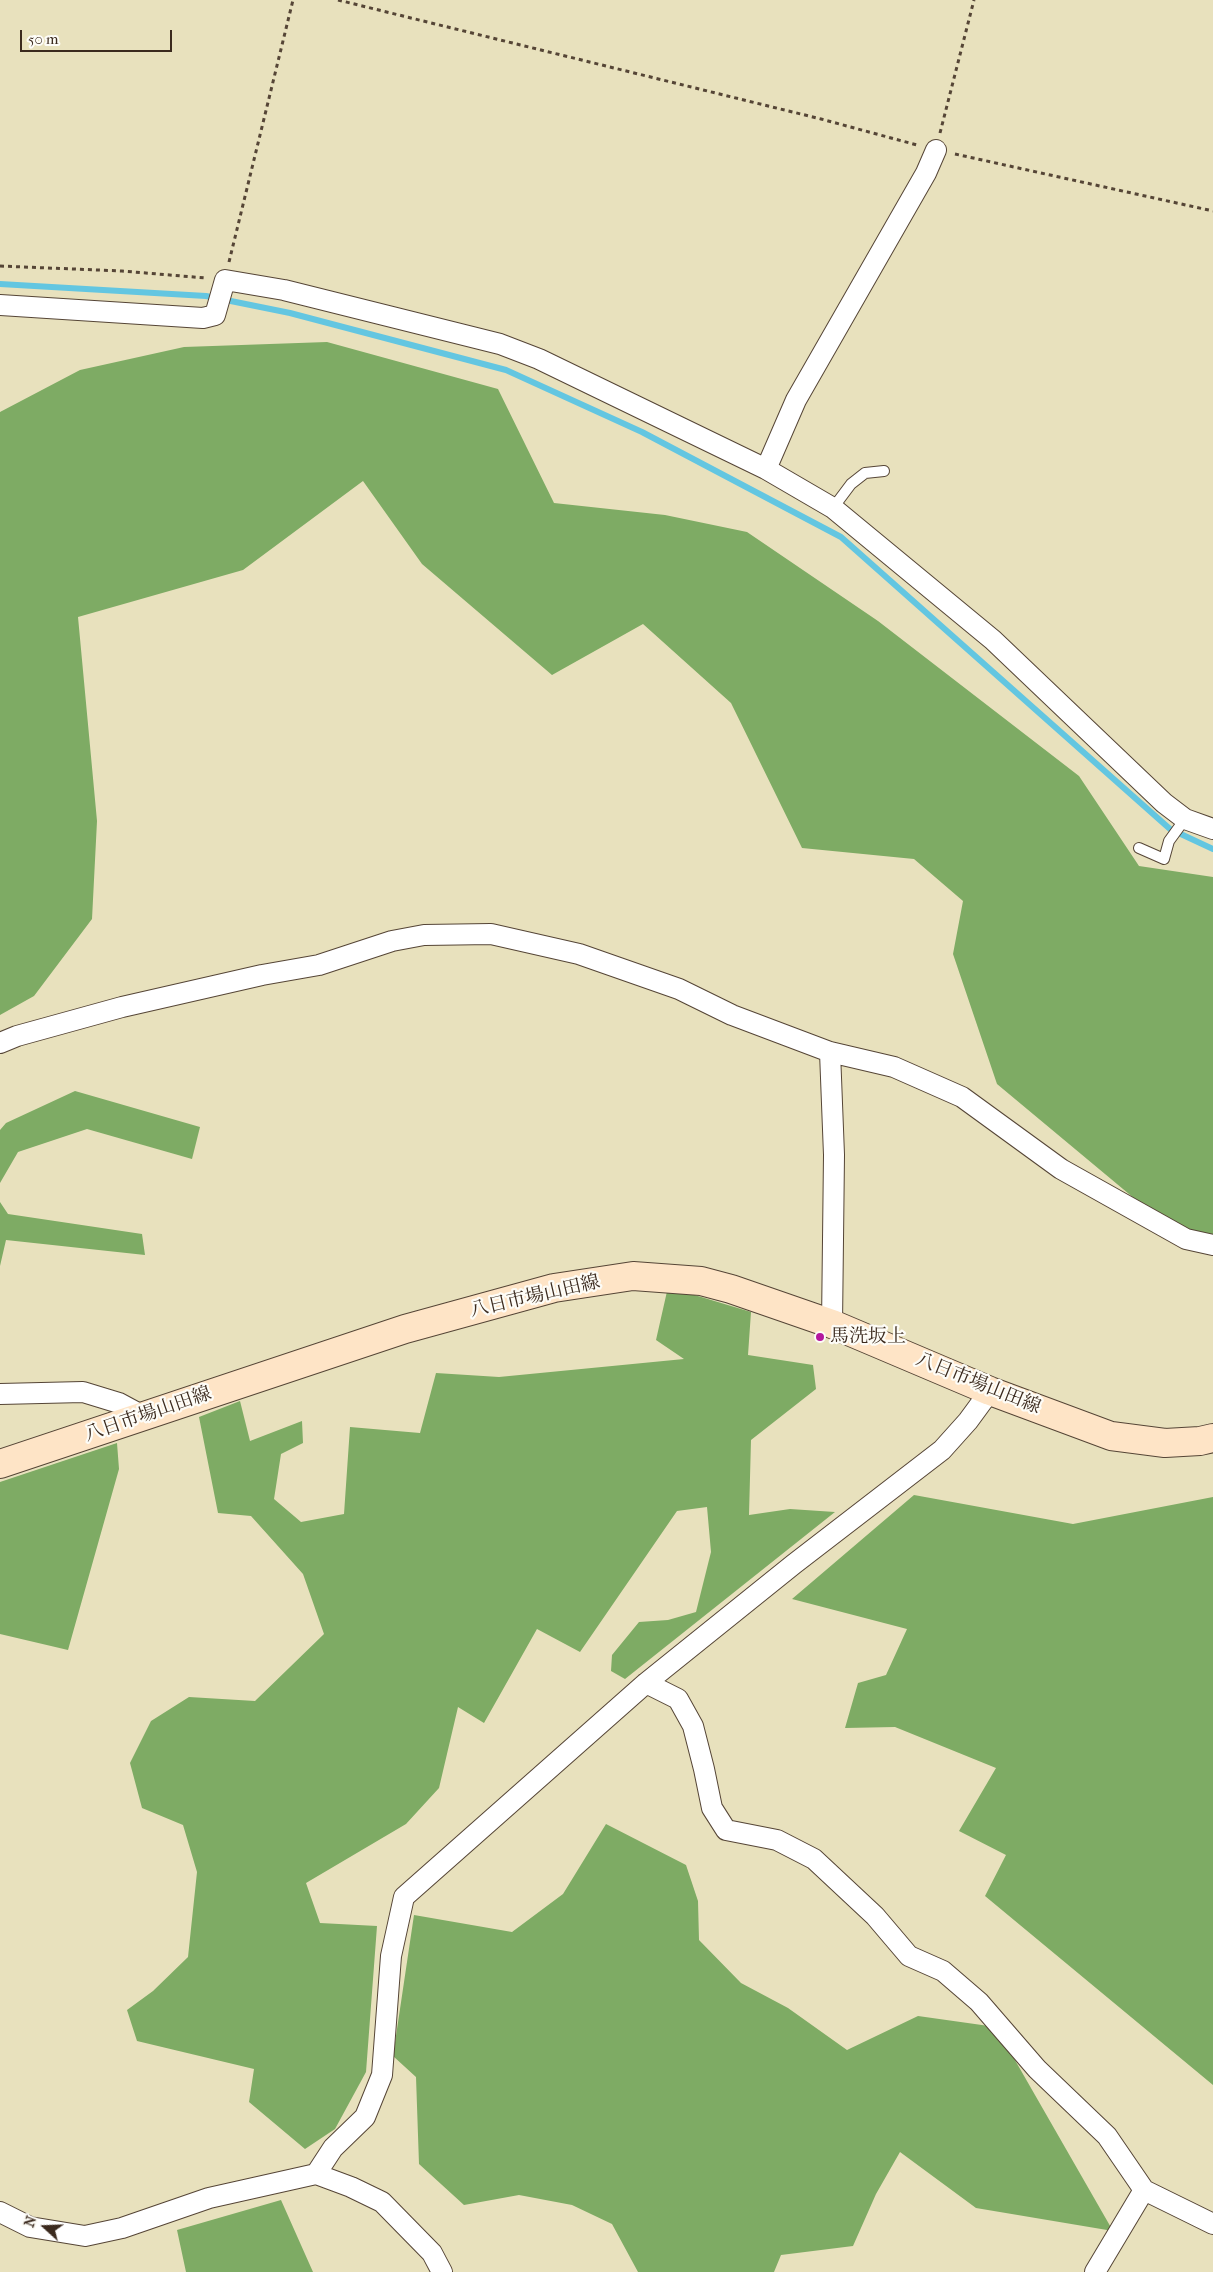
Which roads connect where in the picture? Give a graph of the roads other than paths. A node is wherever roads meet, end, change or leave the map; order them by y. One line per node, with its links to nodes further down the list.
1 (936, 150): 3 (street)
2 (0, 305): 3 (street)
3 (766, 469): 5 (street)
4 (884, 471): 5 (lane)
5 (833, 508): 6 (street)
6 (1185, 819): 7 (street); 8 (lane)
7 (1213, 829)
8 (1139, 848)
9 (0, 1043): 10 (street)
10 (830, 1052): 11 (street); 12 (street)
11 (1213, 1245)
12 (832, 1324): 13 (main road, 八日市場山田線); 15 (main road, 八日市場山田線)
13 (990, 1391): 16 (main road, 八日市場山田線); 18 (street)
14 (0, 1394): 15 (street)
15 (145, 1417): 17 (main road, 八日市場山田線)
16 (1213, 1438)
17 (0, 1464)
18 (646, 1683): 19 (street); 20 (street)
19 (316, 2174): 21 (street); 23 (street)
20 (1144, 2190): 22 (street); 24 (street)
21 (0, 2212)
22 (1213, 2224)
23 (442, 2272)
24 (1095, 2272)

